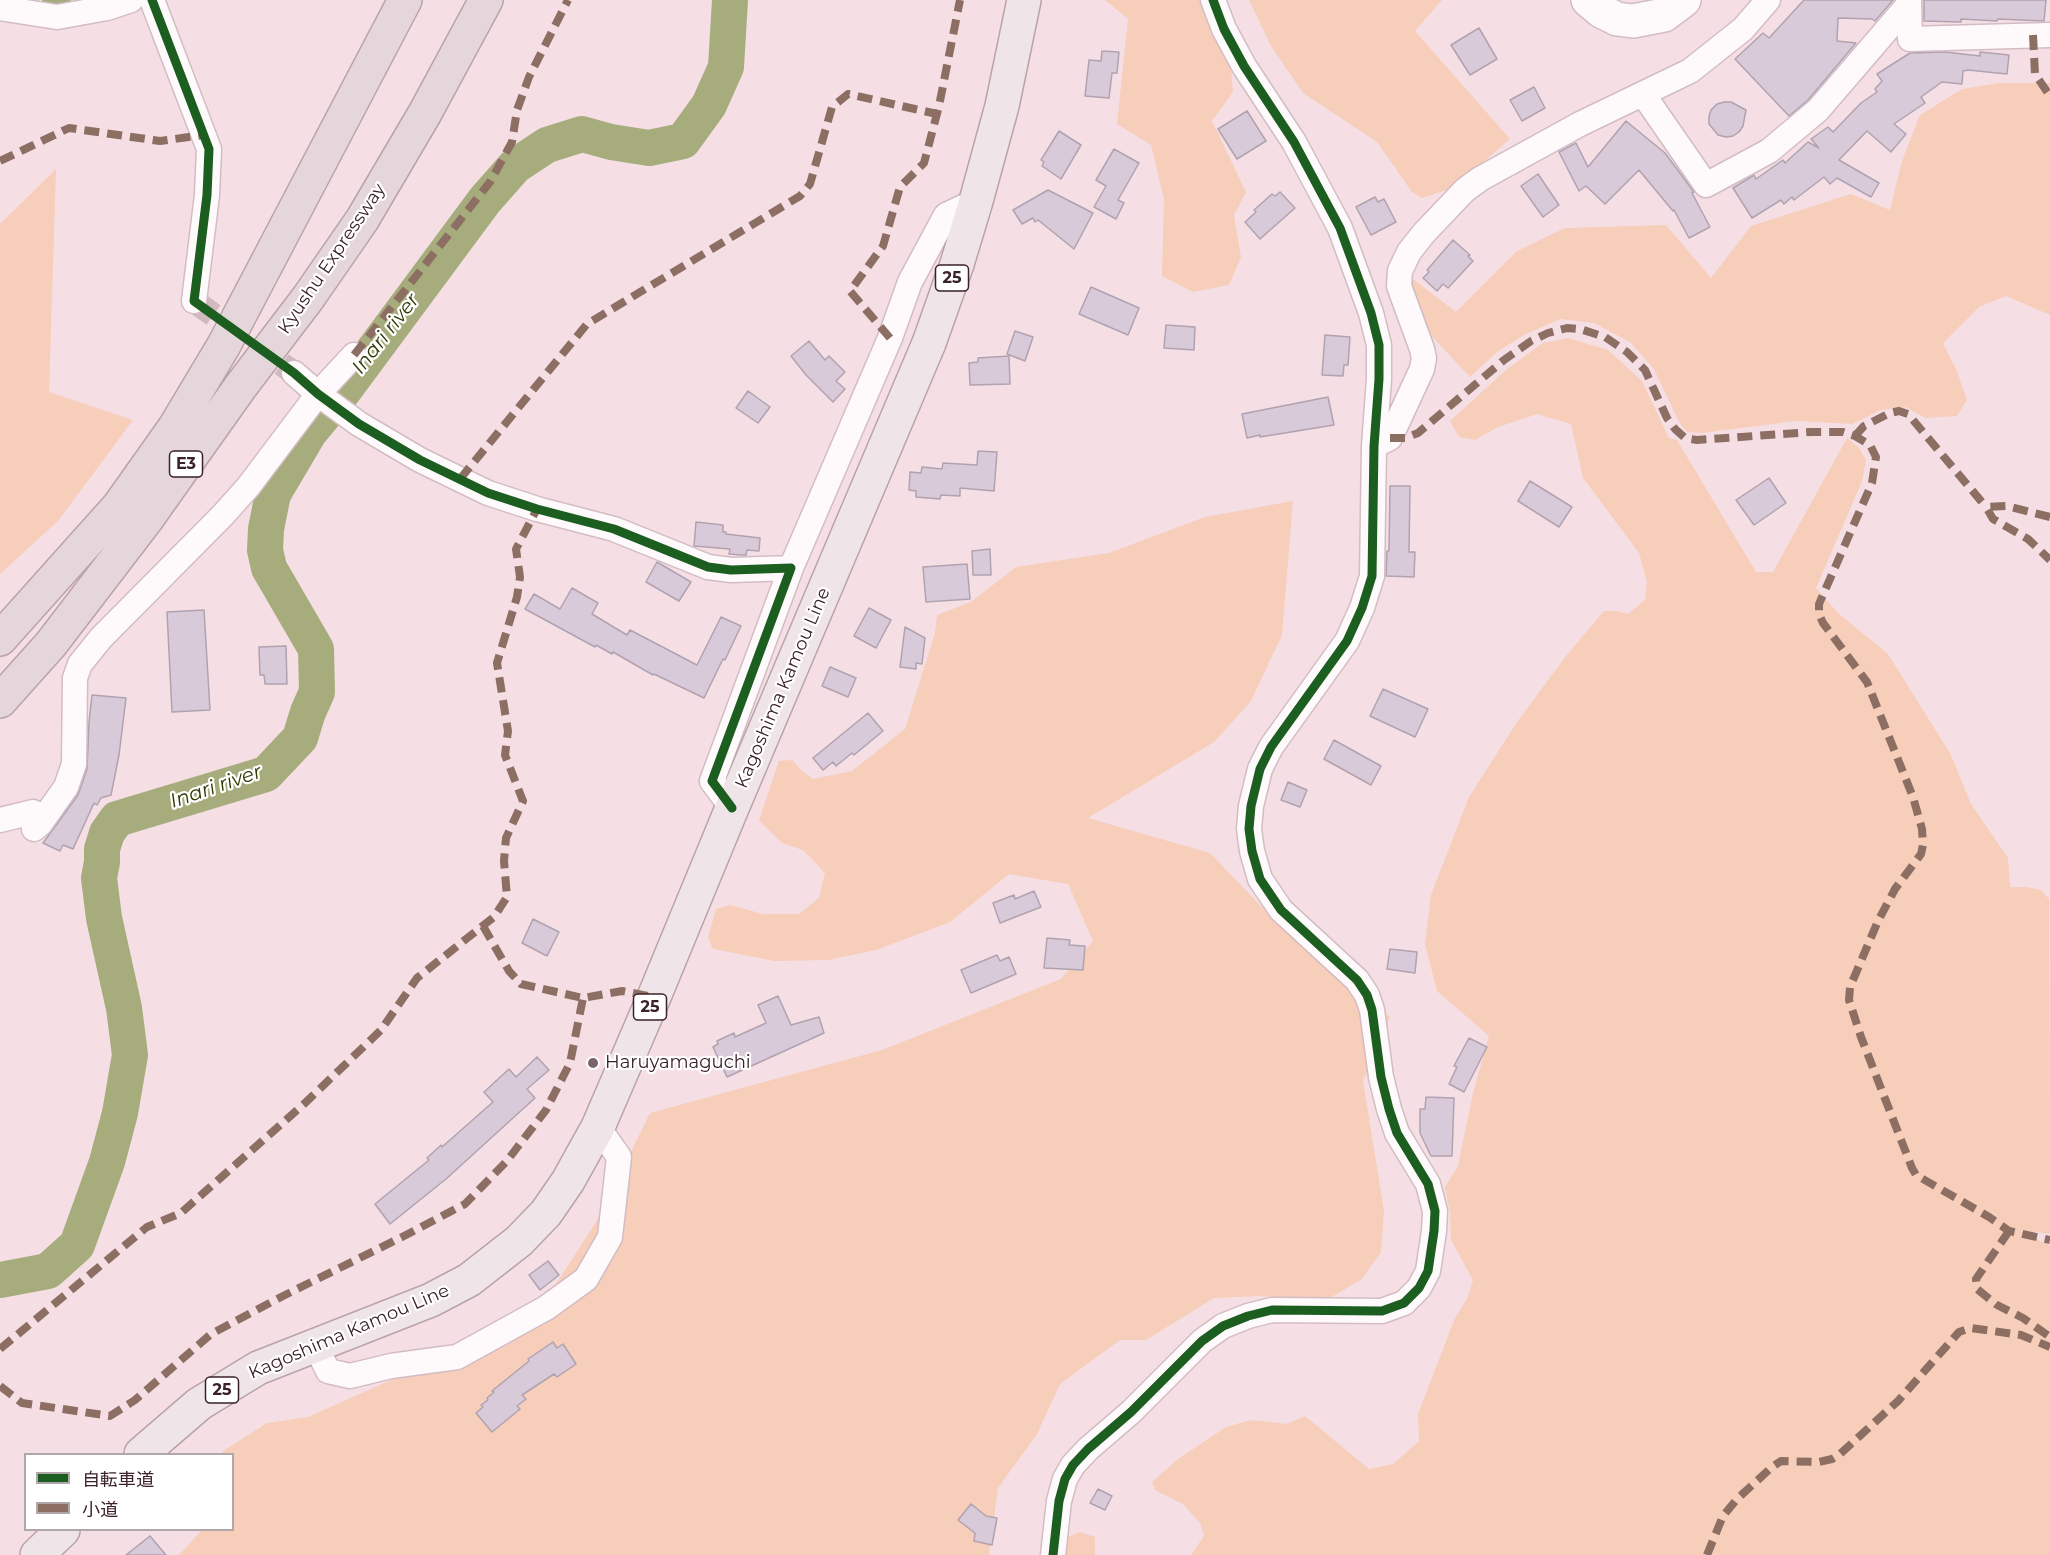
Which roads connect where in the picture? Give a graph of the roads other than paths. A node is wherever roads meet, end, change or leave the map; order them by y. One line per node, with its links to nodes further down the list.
1 (131, 0): 11 (street)
2 (152, 0): 15 (street)
3 (405, 0): 21 (highway, E3)
4 (486, 0): 22 (highway, Kyushu Expressway / E3)
5 (1024, 0): 14 (main road, Kagoshima Kamou Line / 25)
6 (1213, 0): 19 (street)
7 (1588, 0): 8 (street)
8 (1684, 0)
9 (1768, 0): 13 (street)
10 (1909, 2): 12 (street); 13 (street)
11 (0, 8)
12 (2050, 35)
13 (1643, 94): 19 (street)
14 (976, 201): 20 (street); 23 (main road, Kagoshima Kamou Line / 25)
15 (194, 301)
16 (354, 355): 18 (street)
17 (294, 373): 18 (street)
18 (318, 394): 20 (street); 24 (street)
19 (1374, 446): 30 (street)
20 (791, 567): 23 (street)
21 (0, 639)
22 (0, 701)
23 (732, 808): 25 (main road, Kagoshima Kamou Line / 25)
24 (0, 820)
25 (598, 1127): 26 (main road, Kagoshima Kamou Line / 25); 26 (street)
26 (315, 1344): 27 (main road, Kagoshima Kamou Line / 25)
27 (143, 1453)
28 (62, 1531): 29 (main road)
29 (37, 1555)
30 (1053, 1555)

